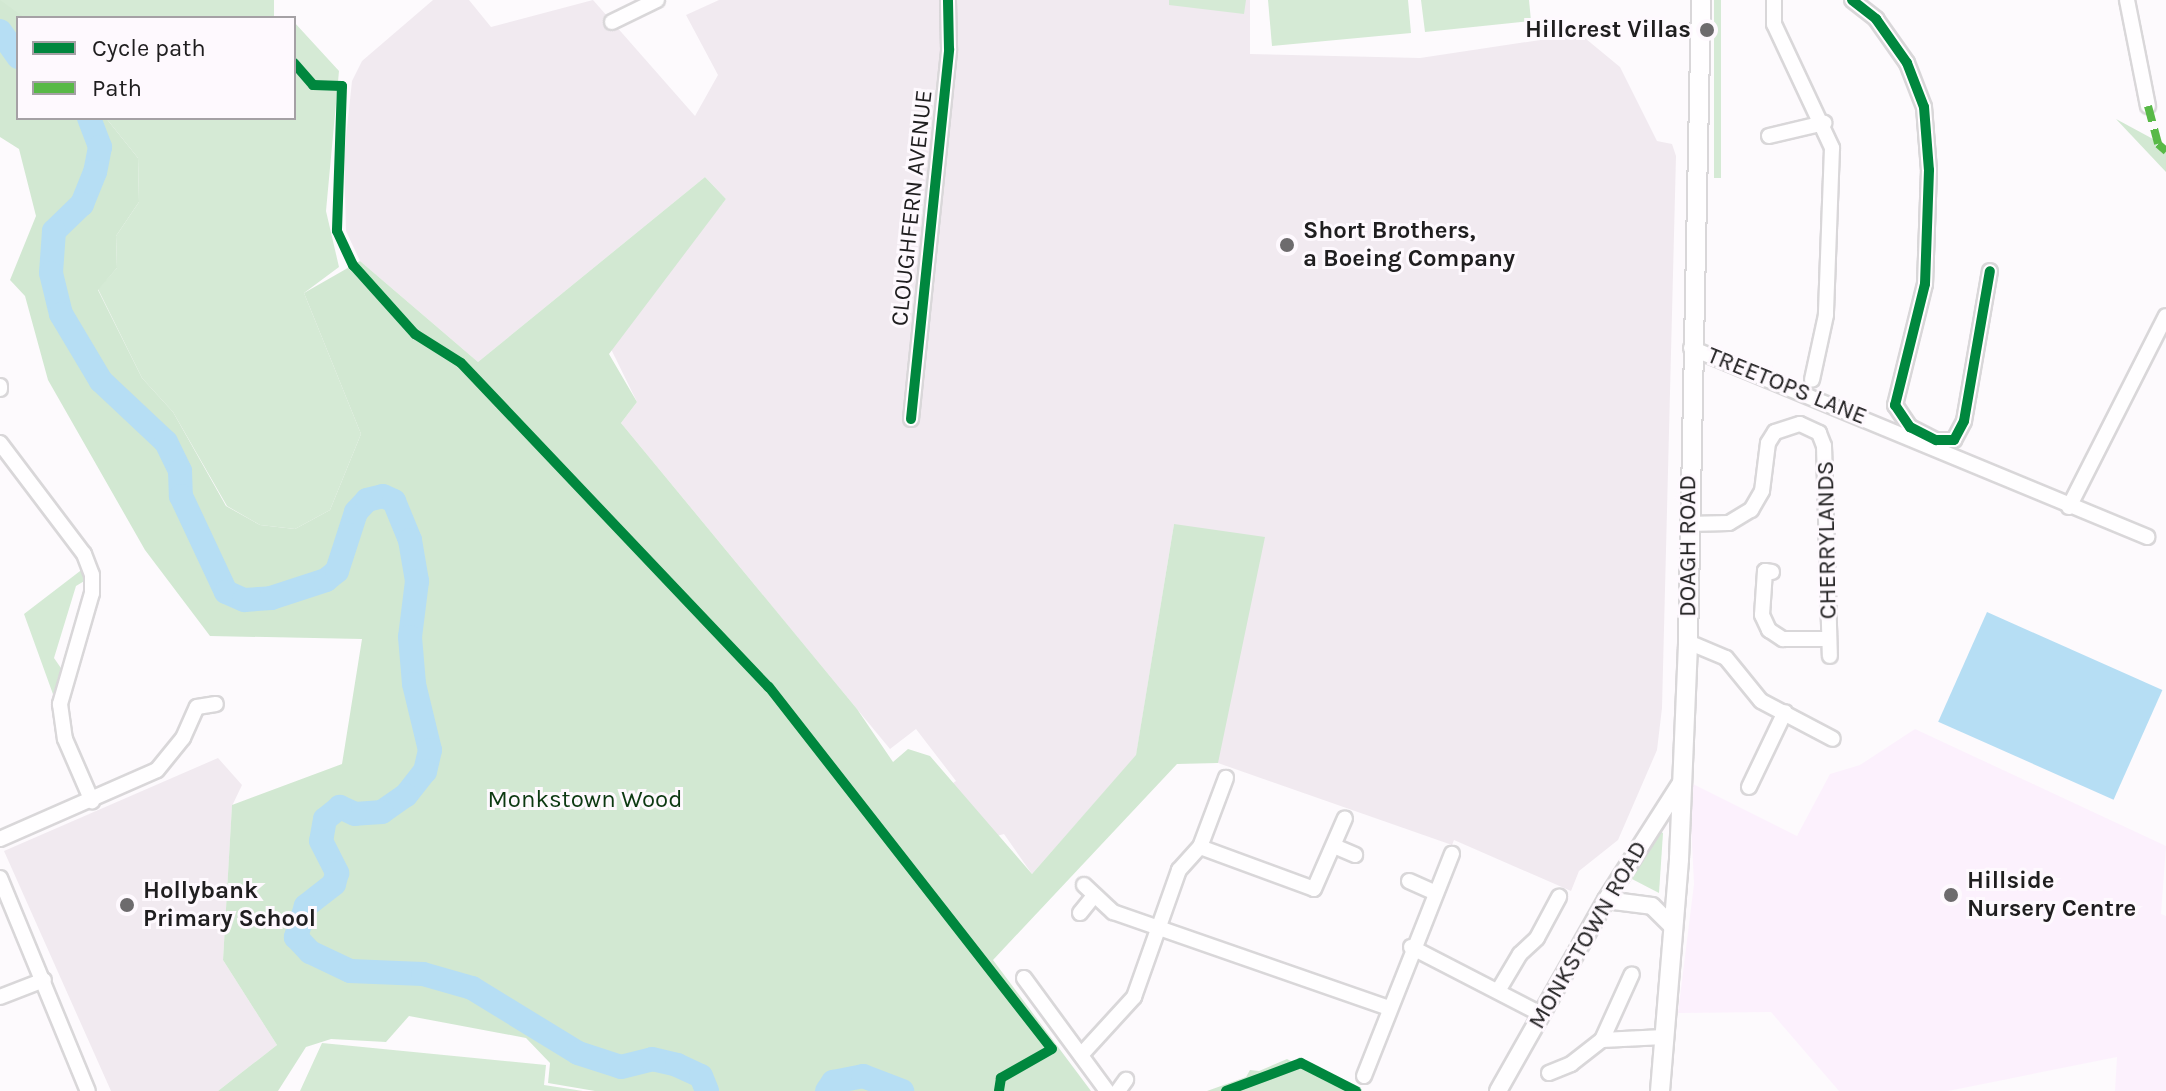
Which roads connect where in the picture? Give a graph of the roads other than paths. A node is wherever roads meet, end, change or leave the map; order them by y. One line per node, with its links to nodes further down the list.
1 (657, 0): 7 (street)
2 (948, 0): 15 (street, CLOUGHFERN AVENUE)
3 (1701, 0): 13 (main road, DOAGH ROAD)
4 (1774, 0): 9 (street)
5 (1852, 0): 11 (street)
6 (2127, 0): 8 (street)
7 (612, 22)
8 (2148, 106)
9 (1824, 123): 10 (street); 14 (street)
10 (1769, 136)
11 (1990, 271)
12 (2166, 316): 17 (street)
13 (1691, 348): 17 (street, TREETOPS LANE); 18 (main road, DOAGH ROAD)
14 (1812, 380)
15 (911, 419)
16 (0, 443): 30 (street)
17 (2069, 507): 19 (street, TREETOPS LANE)
18 (1688, 524): 21 (street, CHERRYLANDS); 22 (main road, DOAGH ROAD)
19 (2147, 537)
20 (1772, 572): 21 (street)
21 (1829, 639): 23 (street, CHERRYLANDS)
22 (1688, 642): 25 (street); 28 (main road, DOAGH ROAD)
23 (1830, 656)
24 (216, 704): 30 (street)
25 (1785, 712): 26 (street); 29 (street)
26 (1833, 739)
27 (1226, 778): 34 (street)
28 (1682, 781): 41 (street, MONKSTOWN ROAD); 43 (main road, DOAGH ROAD)
29 (1749, 787)
30 (92, 801): 32 (street)
31 (1345, 818): 33 (street)
32 (0, 839)
33 (1334, 846): 34 (street); 36 (street)
34 (1200, 847): 44 (street)
35 (1452, 854): 39 (street)
36 (1355, 855)
37 (0, 878): 48 (street)
38 (1409, 881): 39 (street)
39 (1434, 892): 45 (street)
40 (1559, 897): 49 (street)
41 (1606, 900): 43 (street); 52 (street, MONKSTOWN ROAD)
42 (1080, 913): 44 (street)
43 (1673, 927): 53 (main road, DOAGH ROAD)
44 (1159, 928): 51 (street); 55 (street)
45 (1411, 947): 49 (street); 51 (street)
46 (1632, 974): 54 (street)
47 (1024, 978): 55 (street)
48 (44, 980): 50 (street); 58 (street)
49 (1498, 991): 52 (street)
50 (0, 997)
51 (1388, 1008): 57 (street)
52 (1541, 1014): 60 (street, MONKSTOWN ROAD)
53 (1664, 1037): 54 (street); 61 (main road, DOAGH ROAD)
54 (1602, 1040): 56 (street)
55 (1081, 1055): 59 (street)
56 (1549, 1073)
57 (1364, 1076)
58 (88, 1091)
59 (1107, 1091)
60 (1498, 1091)
61 (1660, 1091)

